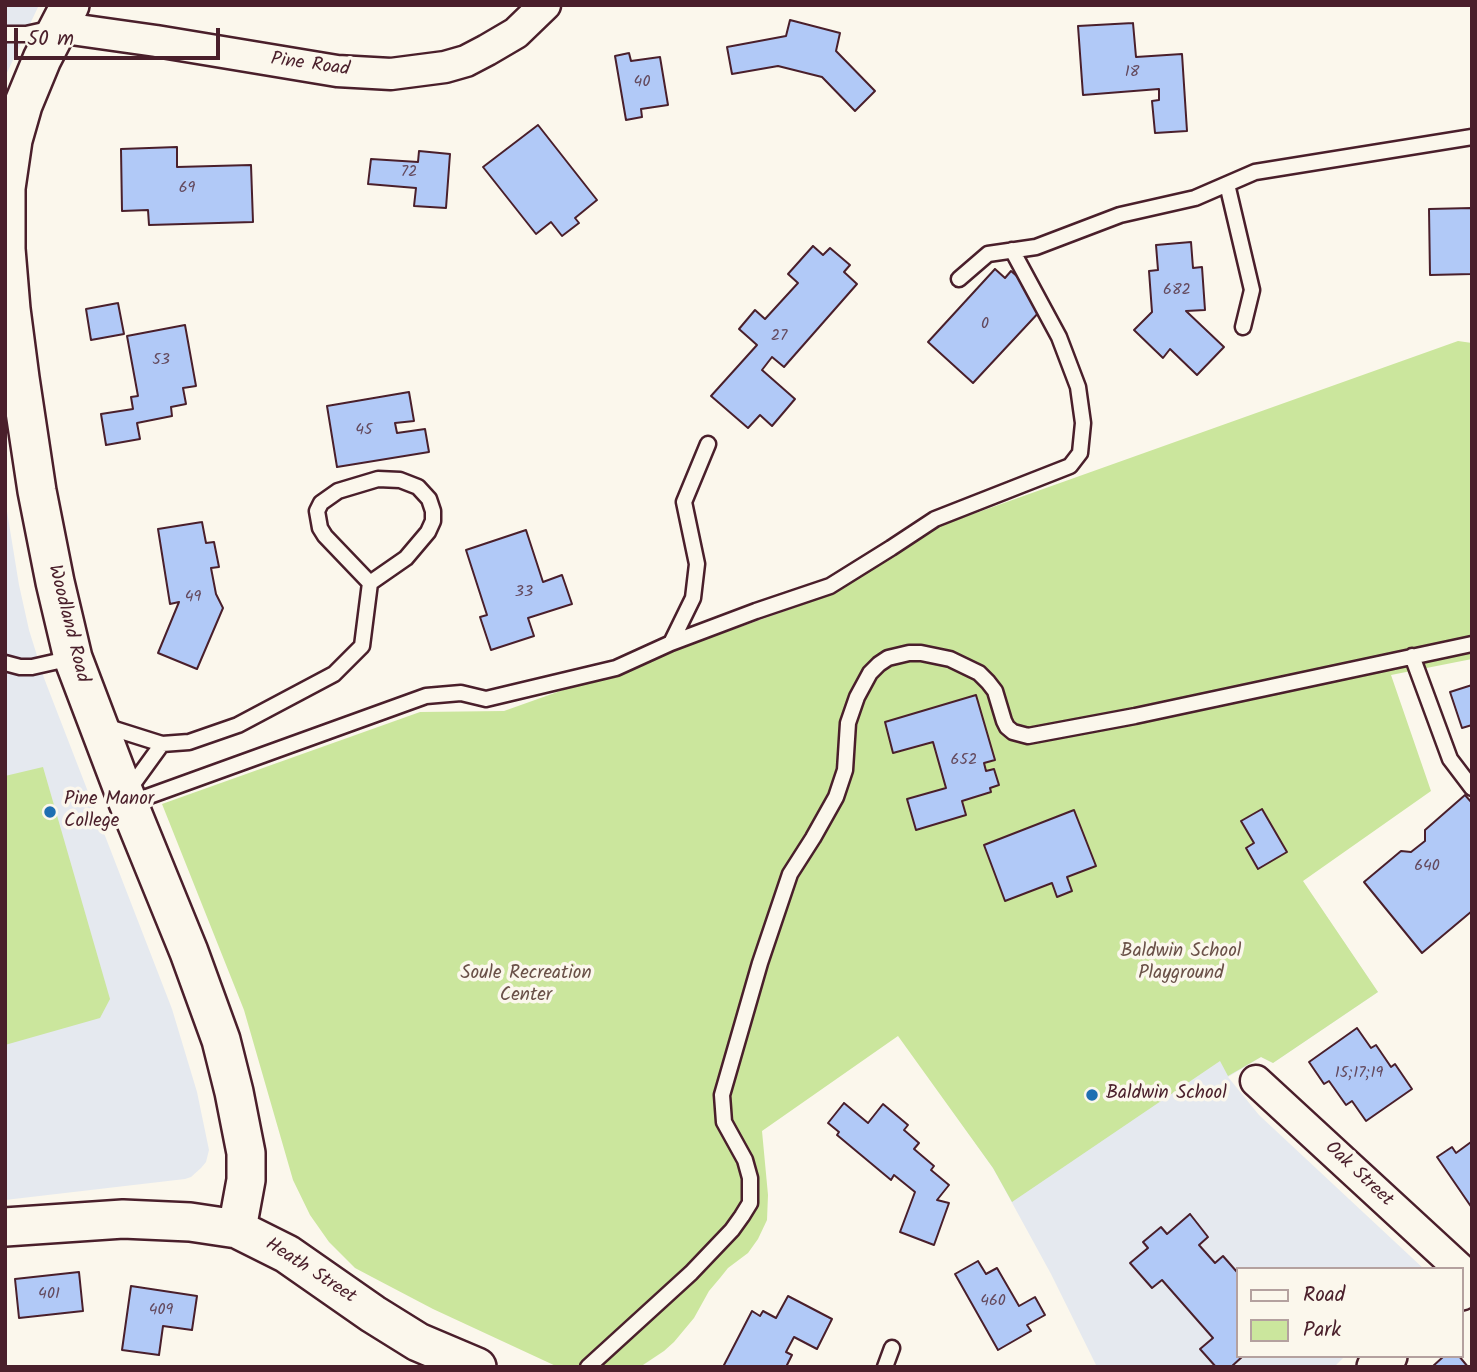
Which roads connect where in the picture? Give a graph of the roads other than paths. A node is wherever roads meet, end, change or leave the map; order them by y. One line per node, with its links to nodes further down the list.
1 (545, 5): 2 (street, Pine Road)
2 (64, 16): 3 (lane); 14 (street, Woodland Road)
3 (5, 34)
4 (1472, 137): 5 (lane)
5 (1227, 184): 6 (lane); 8 (lane)
6 (1012, 250): 7 (lane); 11 (lane)
7 (959, 279)
8 (1243, 327)
9 (708, 444): 11 (lane)
10 (370, 583): 10 (lane); 17 (lane)
11 (671, 643): 19 (lane)
12 (1472, 644): 13 (lane)
13 (1412, 656): 18 (lane); 26 (lane)
14 (73, 658): 15 (lane); 16 (street, Woodland Road)
15 (5, 663)
16 (97, 723): 17 (lane); 19 (street, Woodland Road)
17 (162, 744): 19 (lane)
18 (1472, 788)
19 (127, 799): 22 (street, Woodland Road)
20 (1256, 1081): 23 (street, Oak Street)
21 (5, 1227): 22 (street, Heath Street)
22 (237, 1229): 25 (street, Heath Street)
23 (1459, 1267)
24 (892, 1348): 27 (lane)
25 (477, 1367)
26 (588, 1367)
27 (884, 1367)

